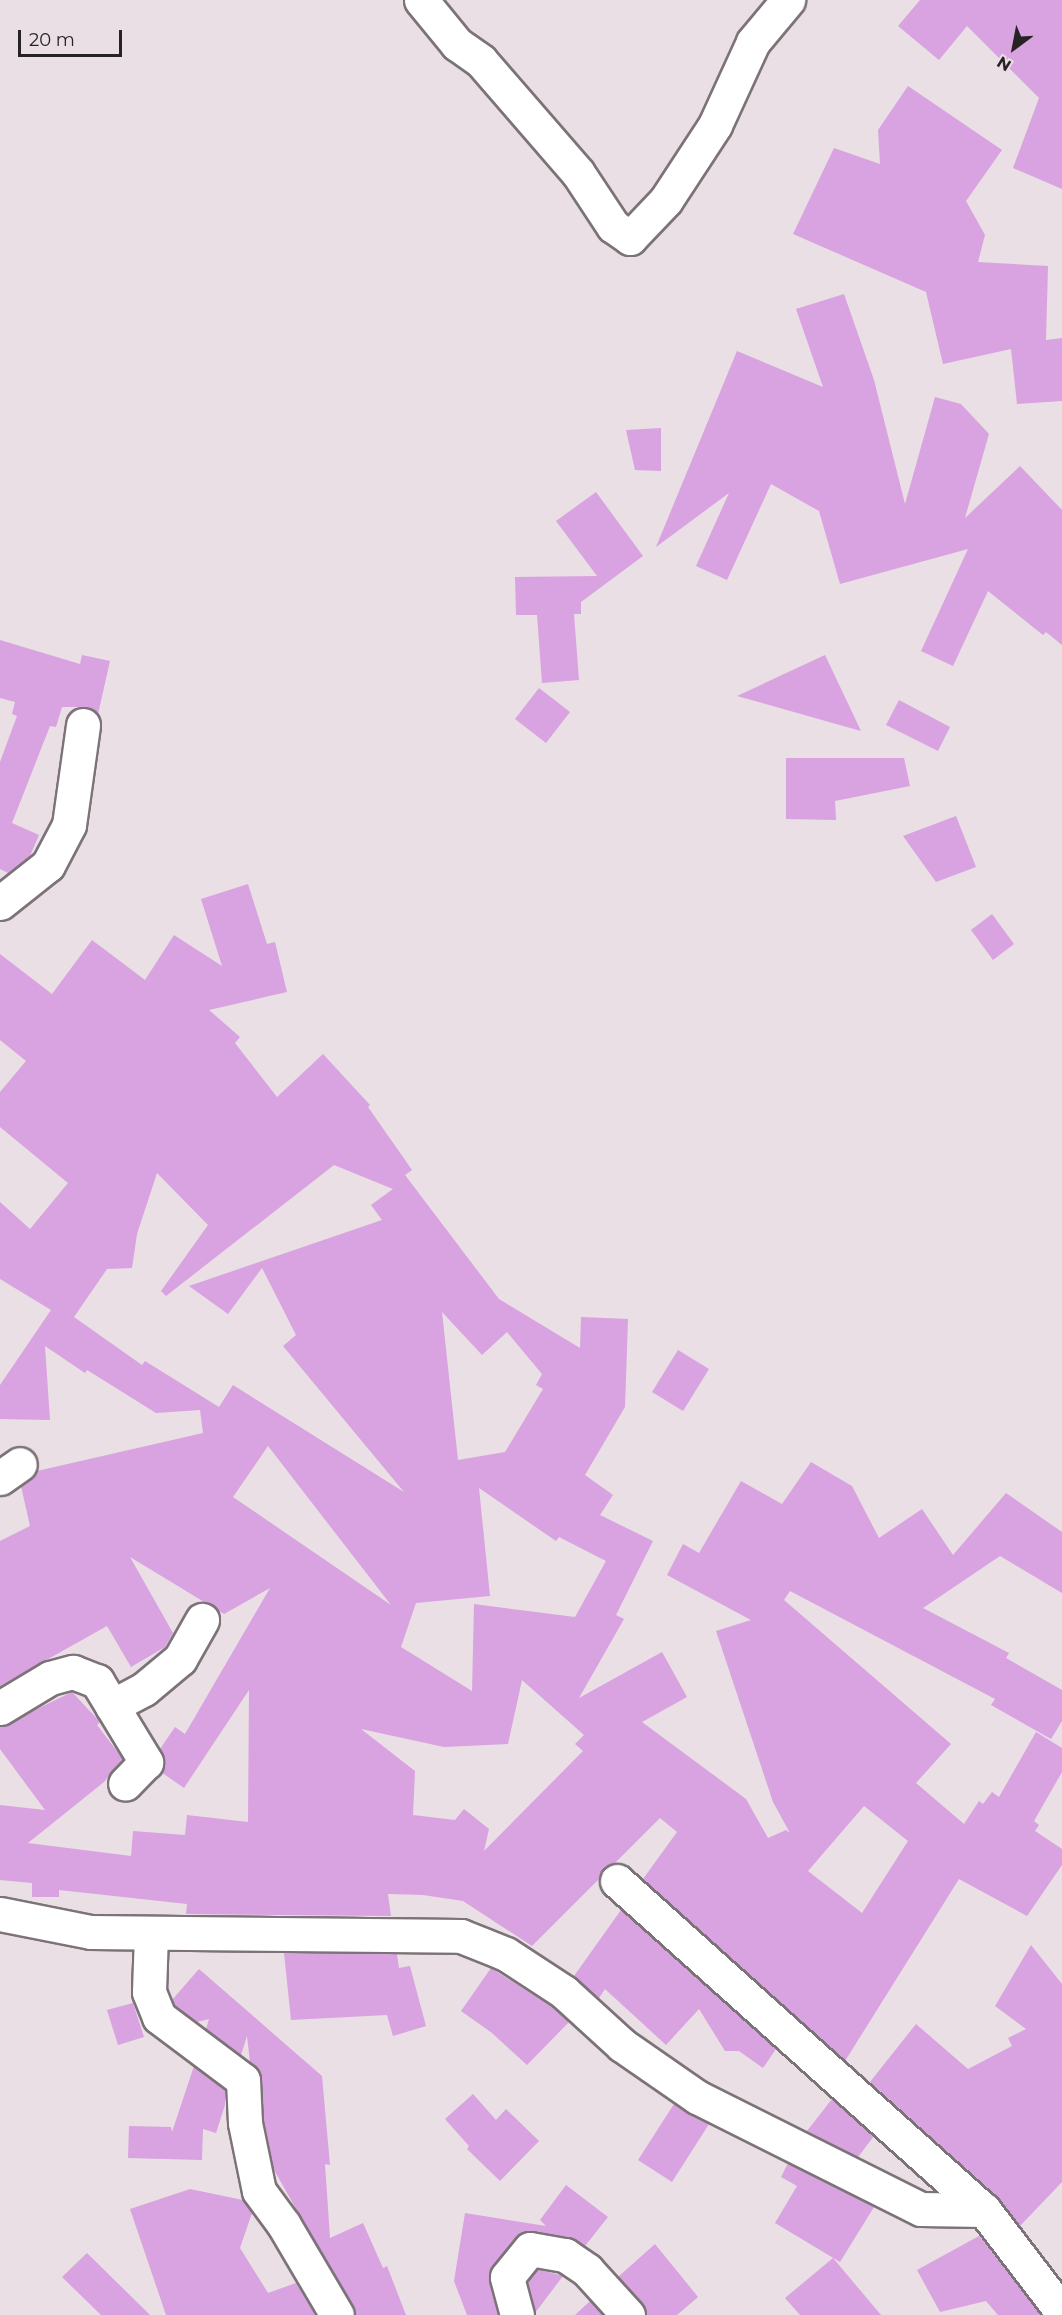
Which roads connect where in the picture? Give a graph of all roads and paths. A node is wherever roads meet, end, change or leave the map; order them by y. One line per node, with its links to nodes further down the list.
1 (421, 0): 2 (street)
2 (788, 0)
3 (83, 725): 4 (street)
4 (0, 903)
5 (202, 1620): 6 (street)
6 (112, 1706): 7 (street); 8 (street)
7 (0, 1708)
8 (125, 1785)
9 (617, 1881): 12 (street)
10 (0, 1914): 11 (street)
11 (151, 1934): 12 (street); 14 (street)
12 (984, 2210): 13 (street)
13 (1062, 2312)
14 (337, 2315)
15 (517, 2315): 16 (street)
16 (628, 2315)

